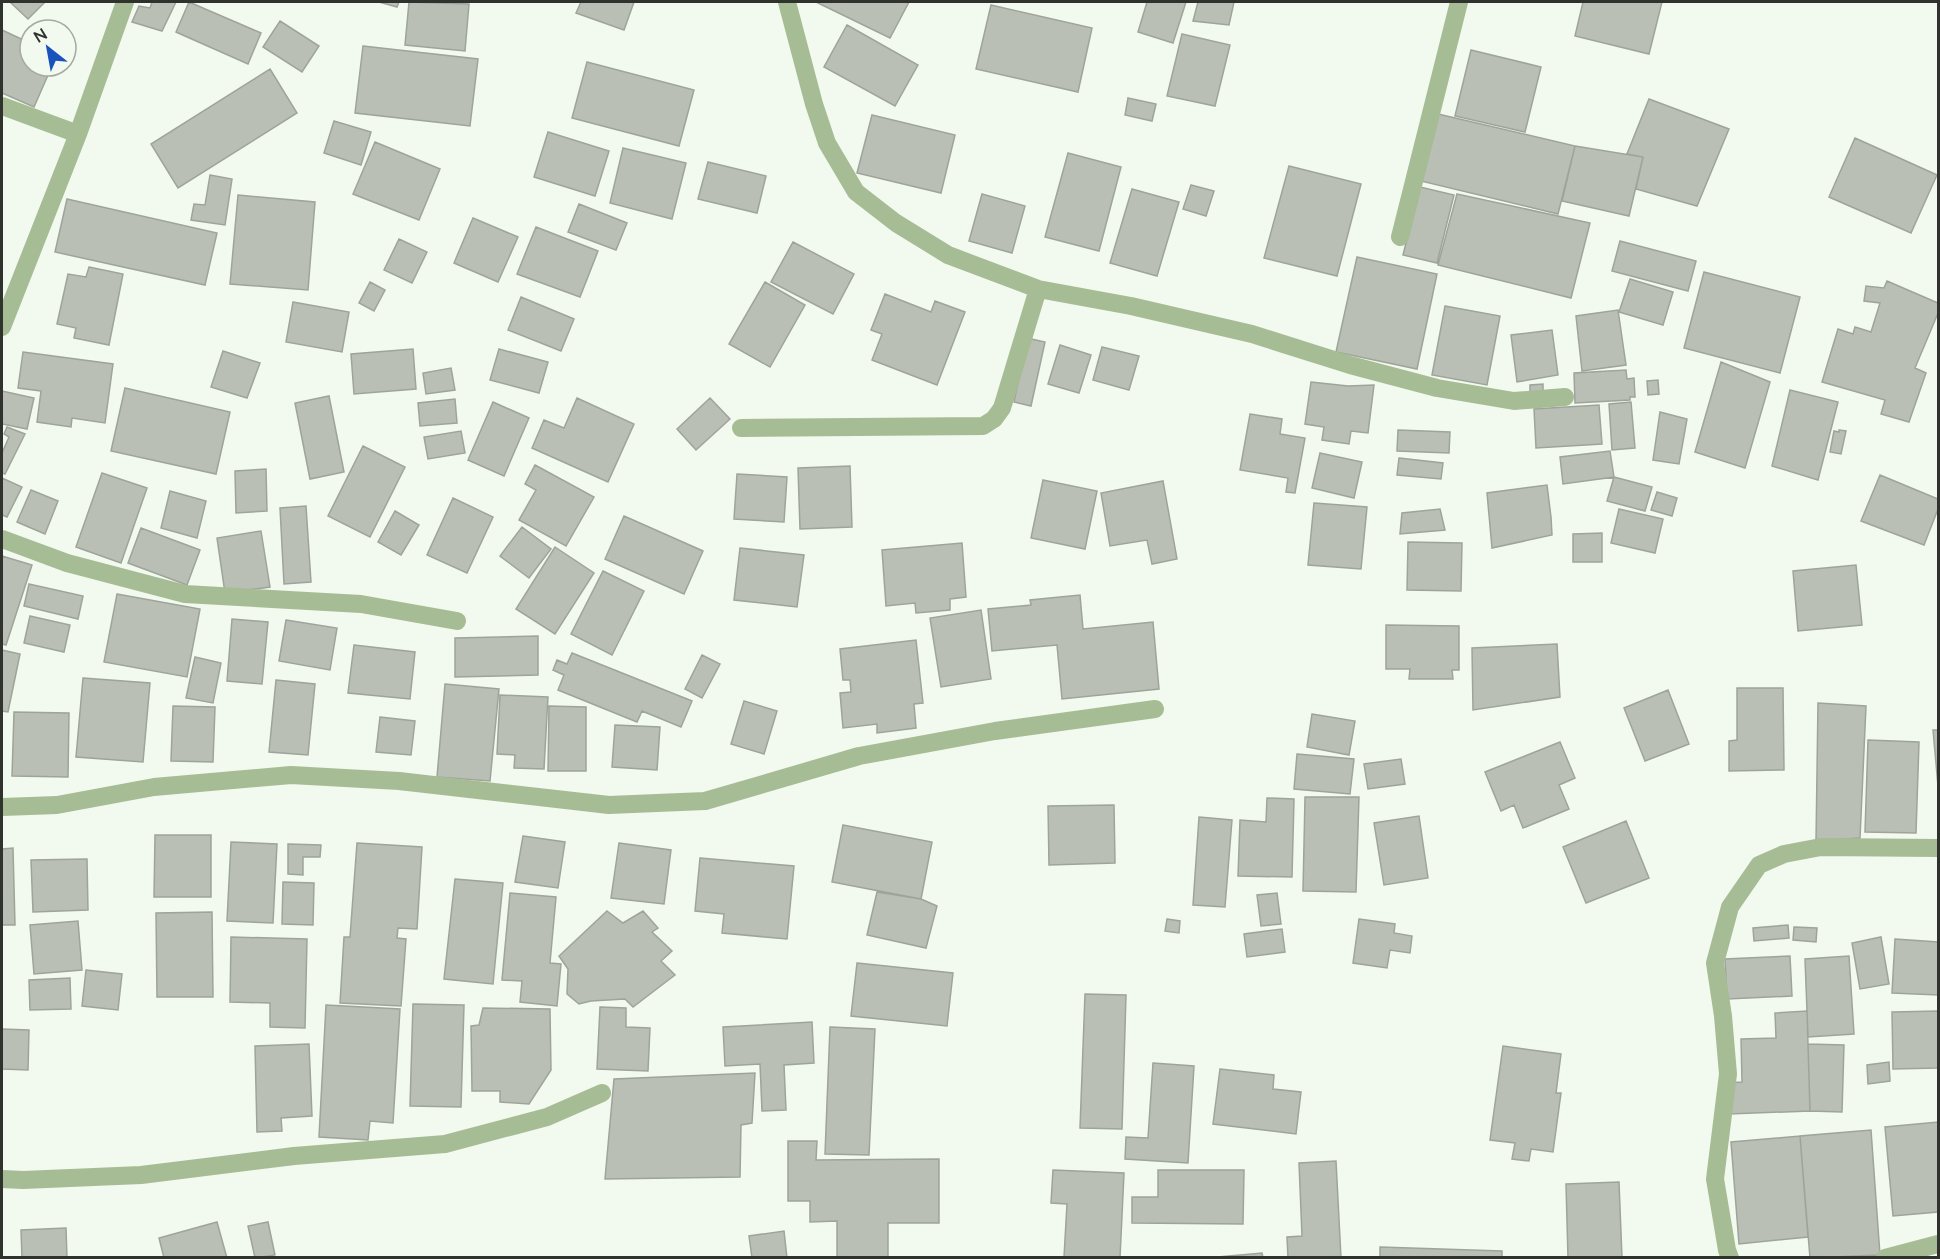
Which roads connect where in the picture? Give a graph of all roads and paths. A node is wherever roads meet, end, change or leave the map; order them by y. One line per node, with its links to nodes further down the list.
1 (125, 2): 5 (street)
2 (787, 2): 7 (street)
3 (1460, 2): 6 (street)
4 (2, 106): 5 (street)
5 (78, 134): 8 (street)
6 (1400, 237)
7 (1038, 289): 9 (street); 10 (street)
8 (2, 327)
9 (1564, 397)
10 (741, 428)
11 (2, 539): 12 (street)
12 (457, 621)
13 (1155, 709): 14 (street)
14 (2, 807)
15 (1938, 848): 19 (street)
16 (602, 1093): 17 (street)
17 (2, 1179)
18 (1938, 1244): 20 (street)
19 (1730, 1257)
20 (1885, 1257)

